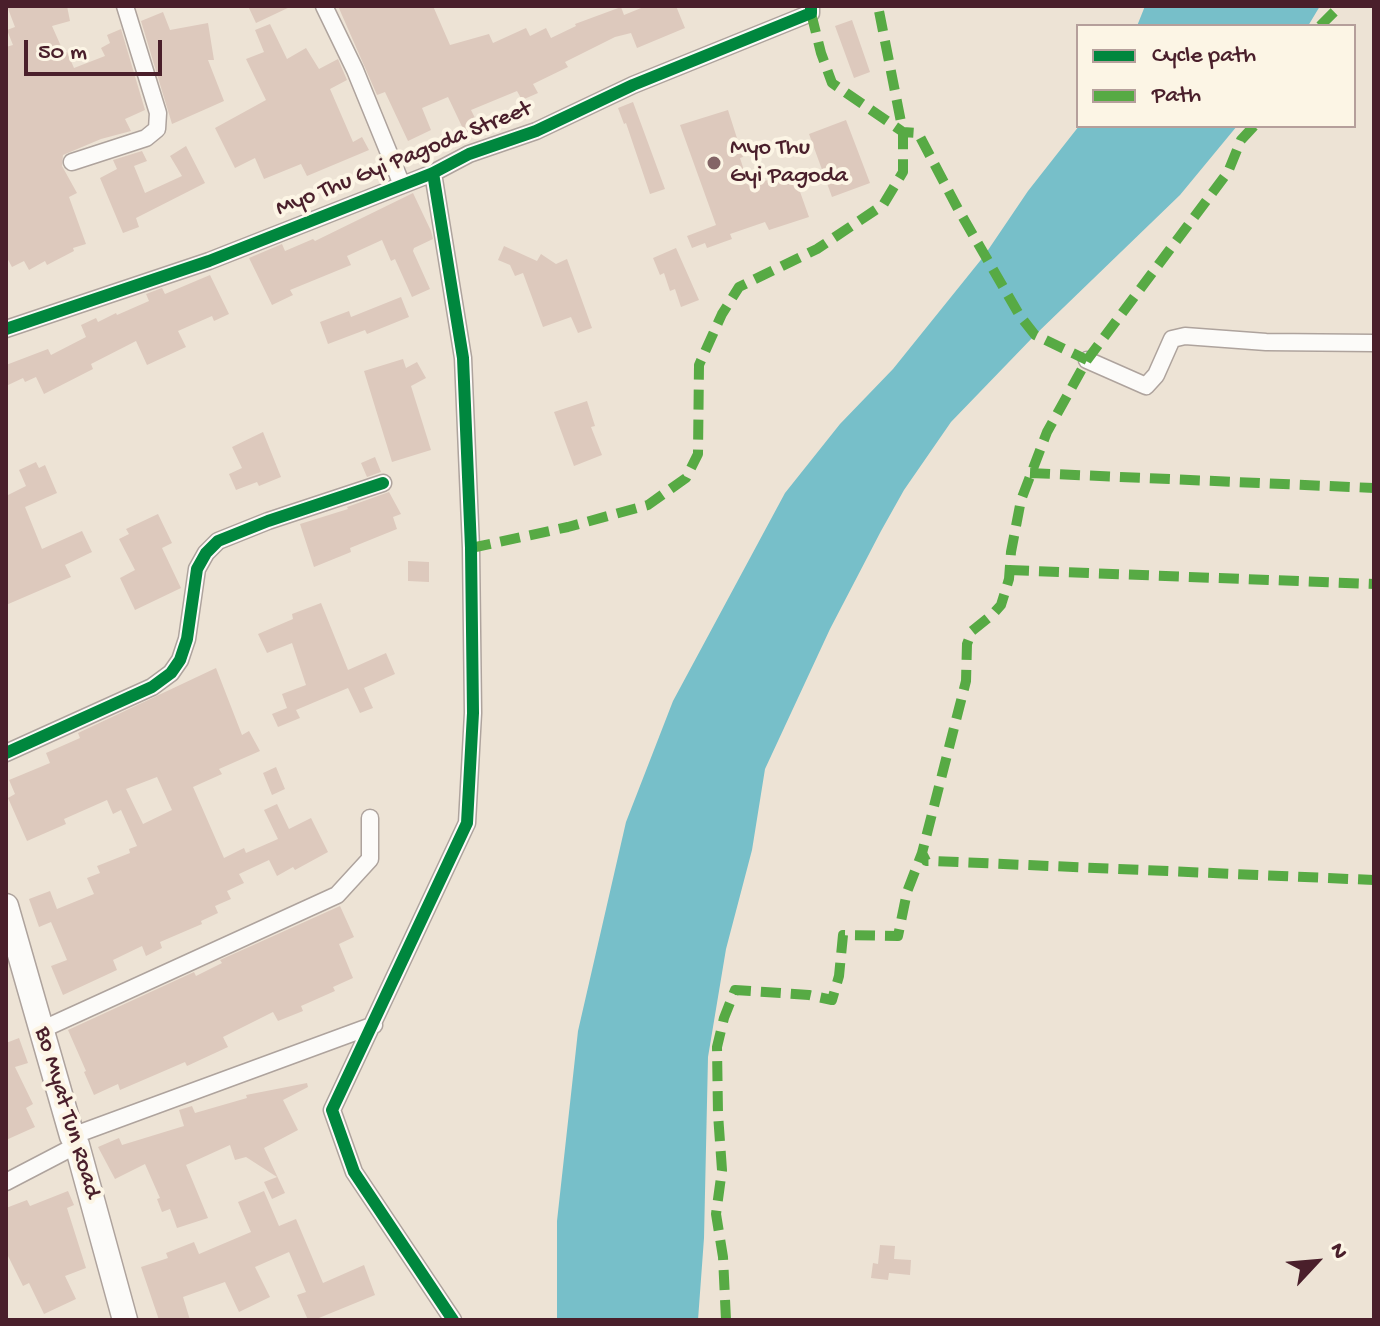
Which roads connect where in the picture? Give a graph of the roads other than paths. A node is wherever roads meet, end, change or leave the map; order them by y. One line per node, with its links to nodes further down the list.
1 (125, 6): 4 (street)
2 (324, 6): 6 (street)
3 (811, 10): 5 (street, Myo Thu Gyi Pagoda Street)
4 (72, 162)
5 (433, 173): 6 (street, Myo Thu Gyi Pagoda Street); 14 (street)
6 (402, 185): 7 (street, Myo Thu Gyi Pagoda Street)
7 (6, 329)
8 (1374, 343): 9 (street)
9 (1087, 360)
10 (383, 483): 11 (street)
11 (6, 753)
12 (370, 818): 15 (street)
13 (6, 906): 15 (main road, Bo Myat Tun Road)
14 (374, 1025): 16 (street); 19 (street)
15 (41, 1030): 16 (main road, Bo Myat Tun Road)
16 (75, 1141): 17 (street); 18 (main road, Bo Myat Tun Road)
17 (6, 1182)
18 (125, 1320)
19 (453, 1320)

